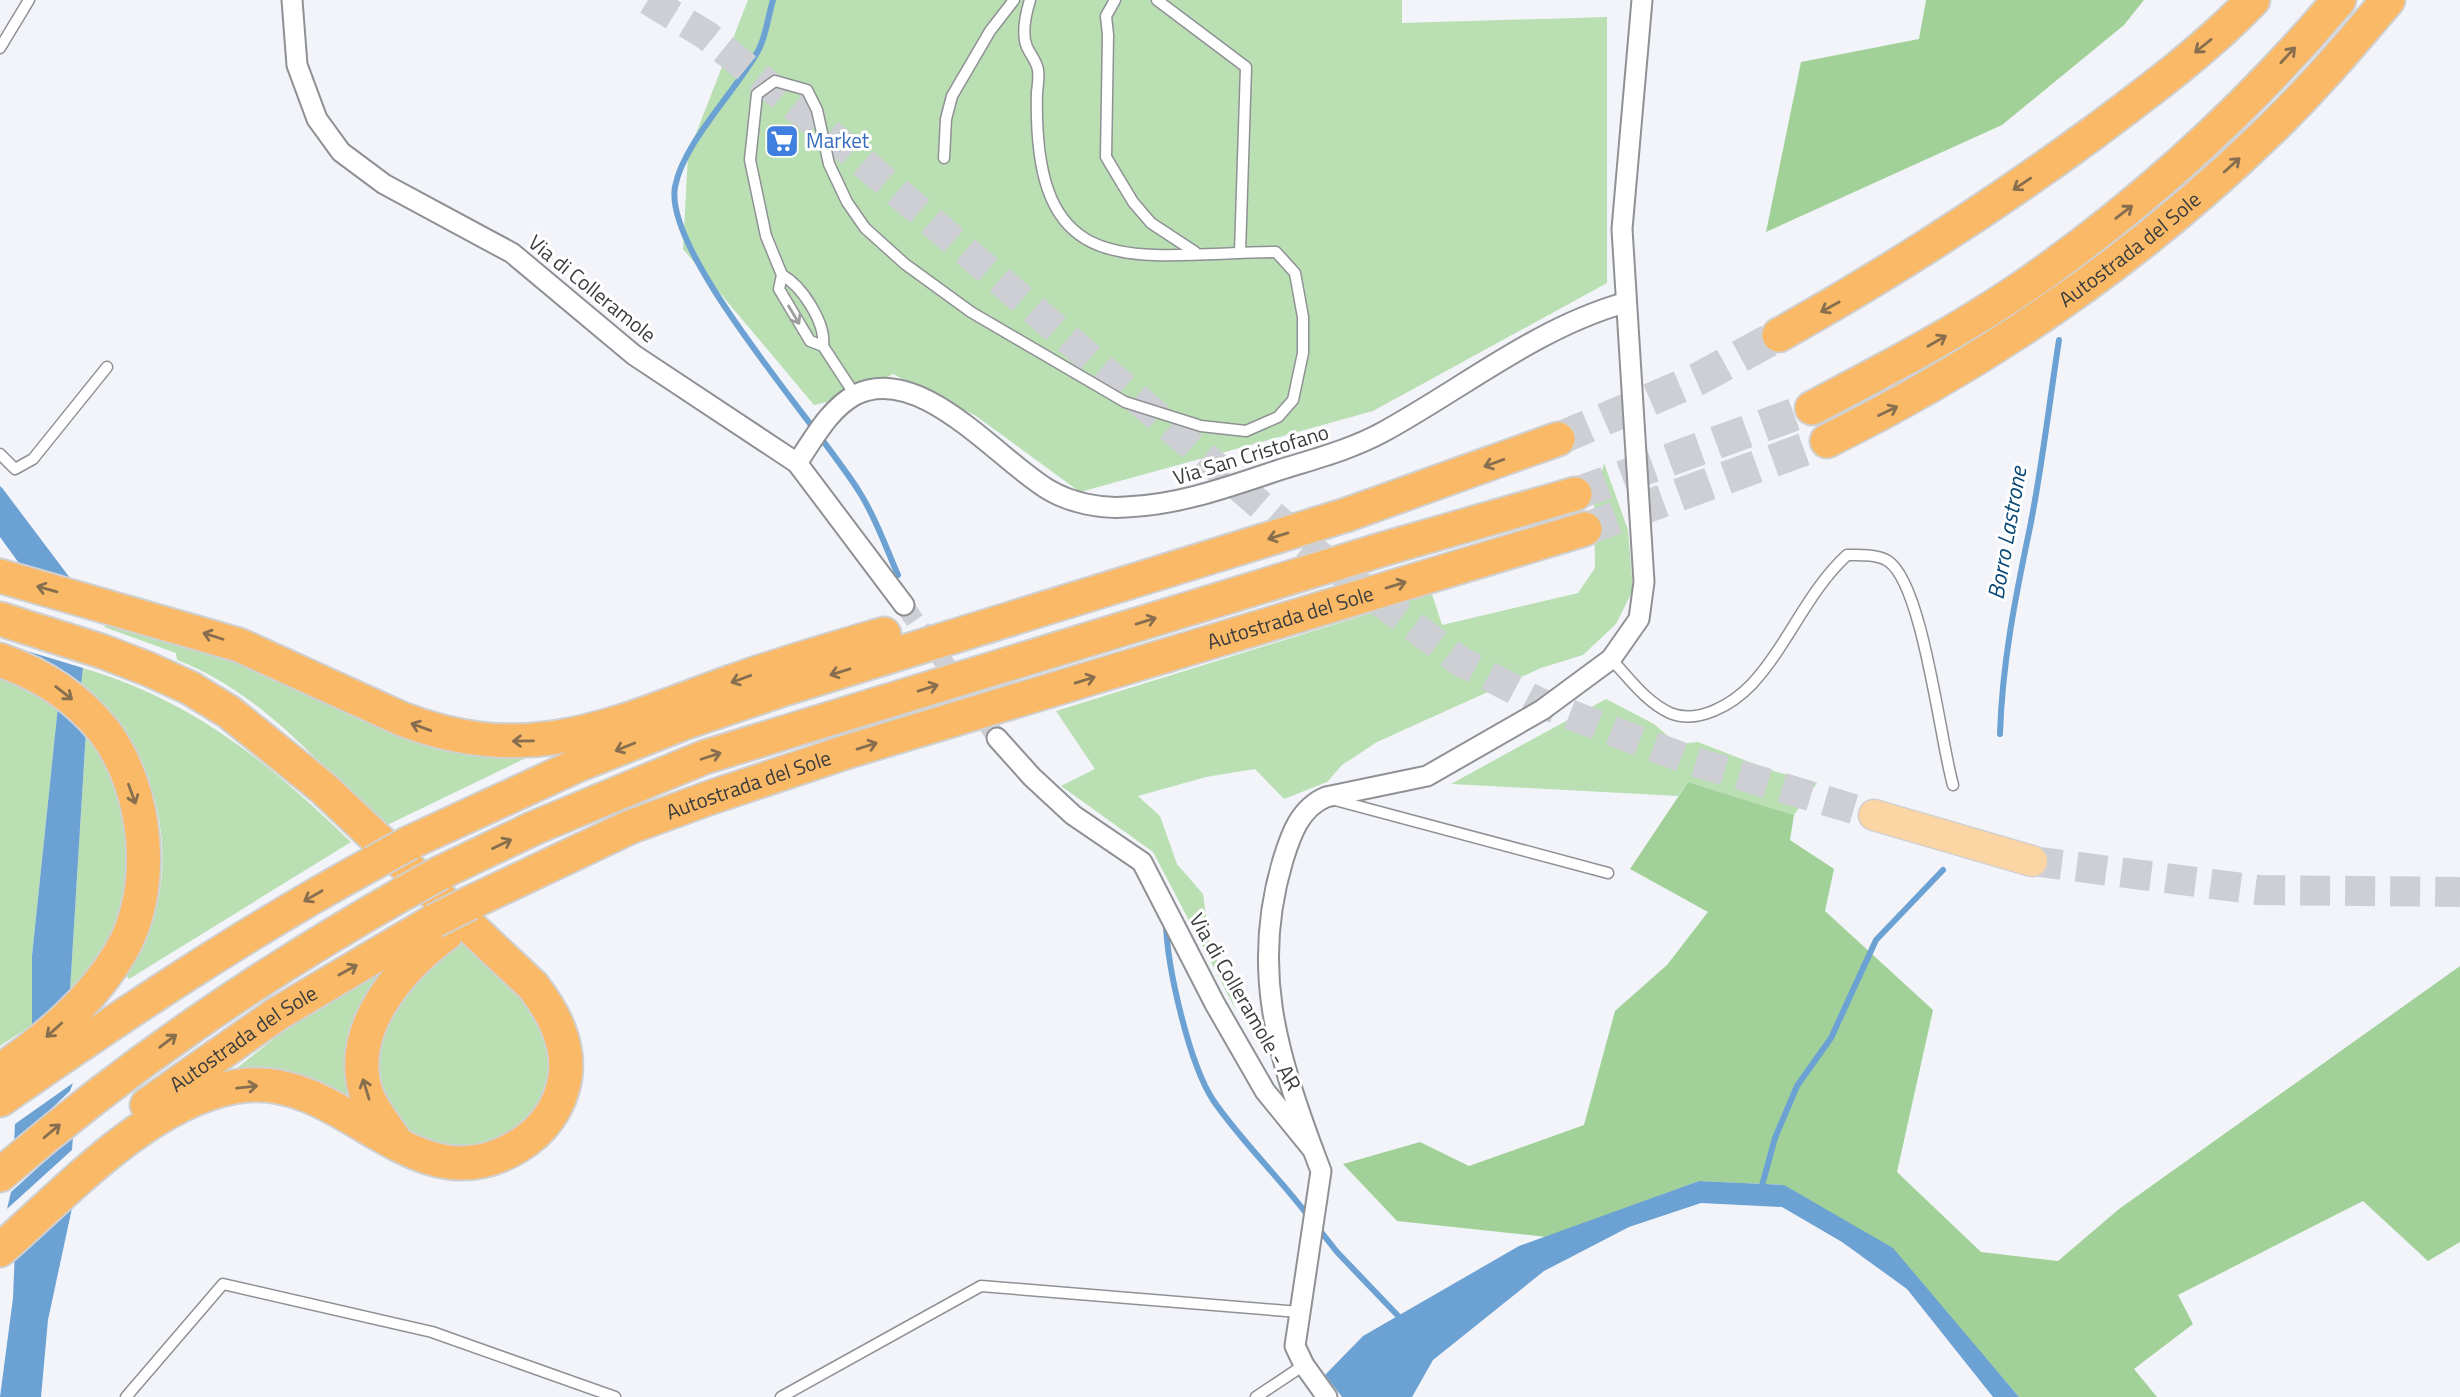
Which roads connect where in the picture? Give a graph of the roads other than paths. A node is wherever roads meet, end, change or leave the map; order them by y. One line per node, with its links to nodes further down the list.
1 (29, 0): 11 (lane)
2 (292, 0): 25 (street, Via di Colleramole)
3 (1014, 0): 12 (lane)
4 (1030, 0): 14 (lane)
5 (1115, 0): 14 (lane)
6 (1157, 0): 13 (lane)
7 (1642, 0): 16 (street)
8 (2253, 0): 17 (highway, one-way to 17)
9 (2339, 0): 21 (highway, Autostrada del Sole, one-way to 9)
10 (2388, 0): 23 (highway, Autostrada del Sole, one-way to 10)
11 (0, 48)
12 (944, 158)
13 (1240, 252): 14 (lane); 15 (lane)
14 (1196, 253)
15 (782, 275): 18 (lane); 18 (lane, one-way to 18)
16 (1624, 303): 20 (street, Via San Cristofano); 32 (street)
17 (1779, 335)
18 (823, 346): 20 (lane)
19 (107, 367): 24 (lane)
20 (855, 395): 25 (street, Via San Cristofano)
21 (1812, 408)
22 (1558, 439): 29 (highway, one-way to 29)
23 (1827, 441)
24 (0, 454)
25 (797, 463): 30 (street, Via di Colleramole)
26 (1574, 494): 45 (highway, Autostrada del Sole, one-way to 26, bridge)
27 (1585, 529): 40 (highway, Autostrada del Sole, one-way to 27, bridge)
28 (1, 576): 29 (highway, one-way to 28)
29 (1139, 579): 41 (highway, one-way to 41, bridge)
30 (904, 605)
31 (3, 619): 42 (highway)
32 (1612, 659): 35 (lane); 36 (street)
33 (7, 662): 41 (highway, one-way to 41)
34 (998, 738): 43 (street, Via di Colleramole - AR)
35 (1953, 785)
36 (1326, 797): 39 (lane); 43 (street)
37 (1874, 816): 38 (main road)
38 (2032, 861)
39 (1608, 873)
40 (440, 928): 42 (highway, one-way to 40); 44 (highway, Autostrada del Sole, one-way to 40)
41 (4, 1083)
42 (401, 1147): 44 (highway, one-way to 42)
43 (1313, 1150): 48 (street, Via di Colleramole - AR)
44 (97, 1155): 46 (highway, Autostrada del Sole); 47 (highway)
45 (0, 1175)
46 (0, 1229)
47 (0, 1250)
48 (1299, 1312): 49 (street, Via di Colleramole - AR); 53 (lane)
49 (1304, 1365): 50 (street, Via di Colleramole - AR); 54 (lane)
50 (1321, 1390)
51 (126, 1397): 52 (lane)
52 (615, 1397)
53 (781, 1397)
54 (1256, 1397)

